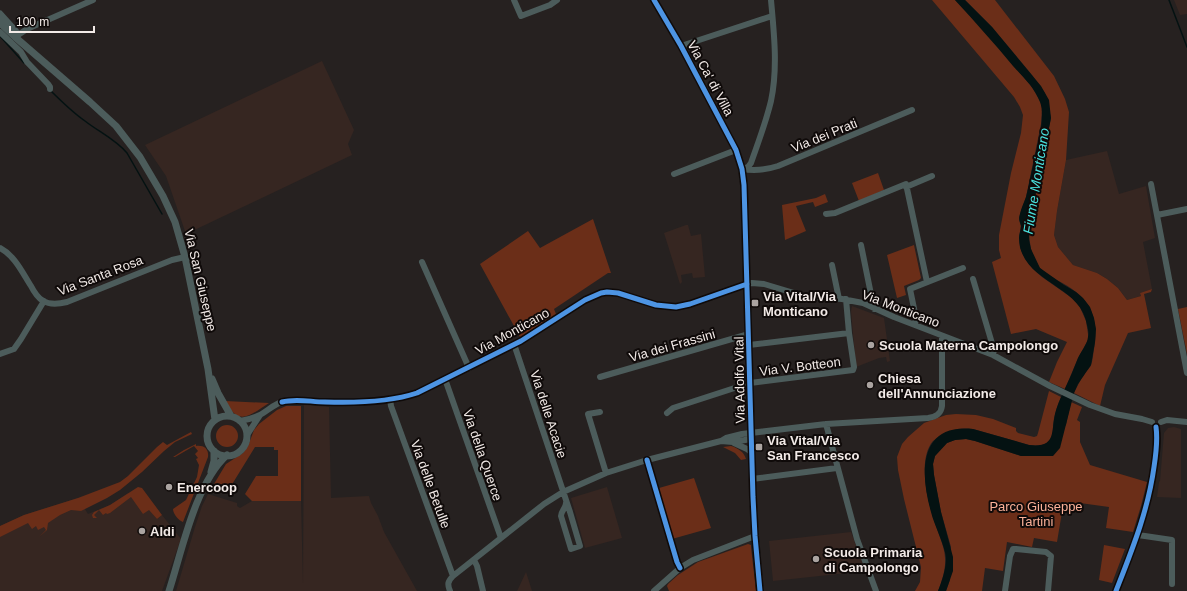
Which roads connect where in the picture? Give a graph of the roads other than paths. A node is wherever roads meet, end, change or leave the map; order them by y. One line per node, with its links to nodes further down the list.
1 (93, 0): 10 (street)
2 (514, 0): 3 (street)
3 (557, 0)
4 (654, 0): 11 (street, Via Ca' di Villa)
5 (771, 0): 7 (street)
6 (0, 14): 10 (street, Via San Giuseppe)
7 (772, 16): 11 (street); 15 (street)
8 (0, 23): 10 (street, Via San Giuseppe)
9 (0, 32): 12 (street)
10 (16, 35): 25 (street, Via San Giuseppe)
11 (681, 46): 14 (street, Via Ca' di Villa)
12 (50, 89)
13 (912, 110): 15 (street, Via dei Prati)
14 (736, 150): 15 (street, Via Ca' di Villa); 16 (street)
15 (742, 169): 31 (street, Via Adolfo Vital)
16 (674, 174)
17 (932, 176): 19 (street)
18 (1151, 184): 22 (street)
19 (906, 186): 21 (street); 30 (street)
20 (1187, 209): 22 (street)
21 (826, 214)
22 (1158, 215): 46 (street)
23 (861, 244): 35 (street)
24 (0, 248): 34 (street, Via Santa Rosa)
25 (186, 257): 34 (street, Via Santa Rosa); 45 (street, Via San Giuseppe)
26 (422, 262): 44 (street)
27 (832, 265): 32 (street)
28 (963, 268): 30 (street)
29 (973, 279): 43 (street)
30 (927, 282): 36 (street)
31 (747, 284): 32 (street, Via Monticano); 38 (street, Via Adolfo Vital); 40 (street, Via Monticano)
32 (839, 299): 33 (street, Via Monticano)
33 (846, 299): 35 (street, Via Monticano); 37 (street)
34 (44, 301): 42 (street)
35 (874, 308): 36 (street, Via Monticano)
36 (915, 325): 39 (street, Via Monticano)
37 (849, 333): 41 (street); 49 (street, Via V. Botteon)
38 (749, 334): 41 (street, Via Adolfo Vital); 47 (street, Via dei Frassini)
39 (942, 336): 43 (street, Via Monticano); 60 (street)
40 (514, 344): 44 (street, Via Monticano); 74 (street, Via delle Acacie)
41 (749, 345): 49 (street, Via Adolfo Vital)
42 (0, 354)
43 (993, 355): 61 (street, Via Monticano)
44 (469, 368): 48 (street, Via Monticano)
45 (208, 369): 50 (street, Via San Giuseppe); 52 (street, Via San Giuseppe)
46 (1187, 373)
47 (600, 377)
48 (445, 379): 51 (street, Via Monticano); 78 (street, Via della Querce)
49 (750, 384): 54 (street, Via V. Botteon); 63 (street, Via Adolfo Vital)
50 (212, 399): 52 (street); 57 (street, Via San Giuseppe)
51 (390, 399): 55 (street, Via Monticano); 81 (street, Via delle Betulle)
52 (224, 406): 56 (street, Via San Giuseppe)
53 (600, 412): 71 (street)
54 (667, 413)
55 (260, 415): 58 (street, Via Monticano); 62 (street, Via Monticano)
56 (231, 416): 57 (street); 58 (street)
57 (214, 420): 66 (street)
58 (240, 420): 62 (street)
59 (1187, 422): 61 (street, Via Monticano)
60 (826, 424): 63 (street); 70 (street)
61 (1156, 424): 76 (street)
62 (247, 435): 68 (street)
63 (751, 436): 64 (street); 65 (street); 67 (street, Via Adolfo Vital)
64 (721, 441): 65 (street); 69 (street)
65 (733, 442): 67 (street)
66 (214, 451): 68 (street); 72 (street)
67 (752, 453): 73 (street, Via Adolfo Vital)
68 (227, 455): 72 (street)
69 (648, 460): 71 (street); 80 (street)
70 (837, 468): 73 (street); 88 (street)
71 (606, 473): 74 (street)
72 (210, 477): 83 (street)
73 (752, 479): 77 (street, Via Adolfo Vital)
74 (563, 492): 75 (street, Via delle Acacie); 78 (street)
75 (566, 503): 75 (street, Via delle Acacie)
76 (1138, 535): 82 (street); 91 (street)
77 (755, 536): 80 (street); 87 (street, Via Adolfo Vital)
78 (501, 538): 79 (street)
79 (474, 560): 81 (street); 85 (street)
80 (680, 568): 86 (street)
81 (451, 578): 84 (street, Via delle Betulle)
82 (1172, 584)
83 (169, 591)
84 (450, 591)
85 (484, 591)
86 (654, 591)
87 (760, 591)
88 (876, 591)
89 (1005, 591): 90 (street)
90 (1048, 591)
91 (1116, 591)

